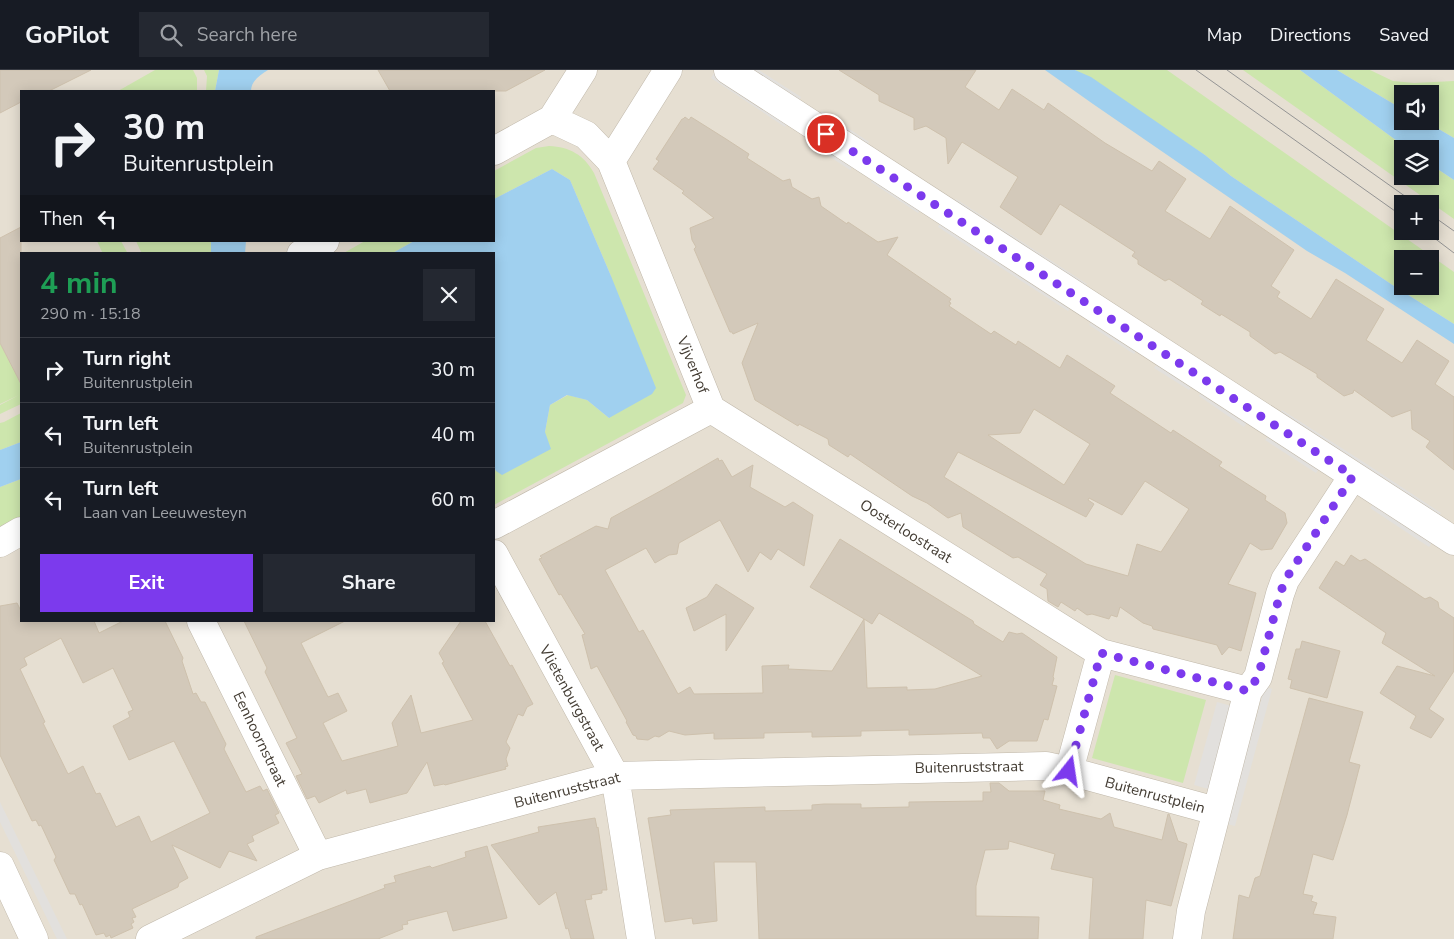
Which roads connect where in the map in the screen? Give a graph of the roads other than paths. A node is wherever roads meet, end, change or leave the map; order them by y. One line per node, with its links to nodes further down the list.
1 (583, 70): 4 (street)
2 (668, 70): 6 (street)
3 (728, 70): 10 (street)
4 (552, 119): 5 (street); 6 (street, Vijverhof)
5 (495, 150)
6 (611, 161): 9 (street, Vijverhof)
7 (323, 242): 8 (street)
8 (305, 252)
9 (711, 409): 11 (street, Vijverhof); 17 (street, Oosterloostraat)
10 (1353, 476): 13 (street); 18 (street, Buitenrustplein)
11 (495, 524)
12 (20, 532): 14 (street)
13 (1454, 541)
14 (0, 543)
15 (495, 556): 20 (street, Vlietenburgstraat)
16 (201, 622): 22 (street, Eenhoornstraat)
17 (1101, 653): 18 (street); 19 (street)
18 (1248, 691): 21 (street, Buitenrustplein)
19 (1069, 771): 20 (street, Buitenruststraat); 21 (street, Buitenrustplein)
20 (614, 776): 22 (street, Buitenruststraat); 26 (street, Vlietenburgstraat)
21 (1216, 811): 27 (street, Buitenrustplein)
22 (318, 856): 25 (street, Buitenruststraat)
23 (0, 866): 24 (street)
24 (34, 939)
25 (150, 939)
26 (641, 939)
27 (1187, 939)

